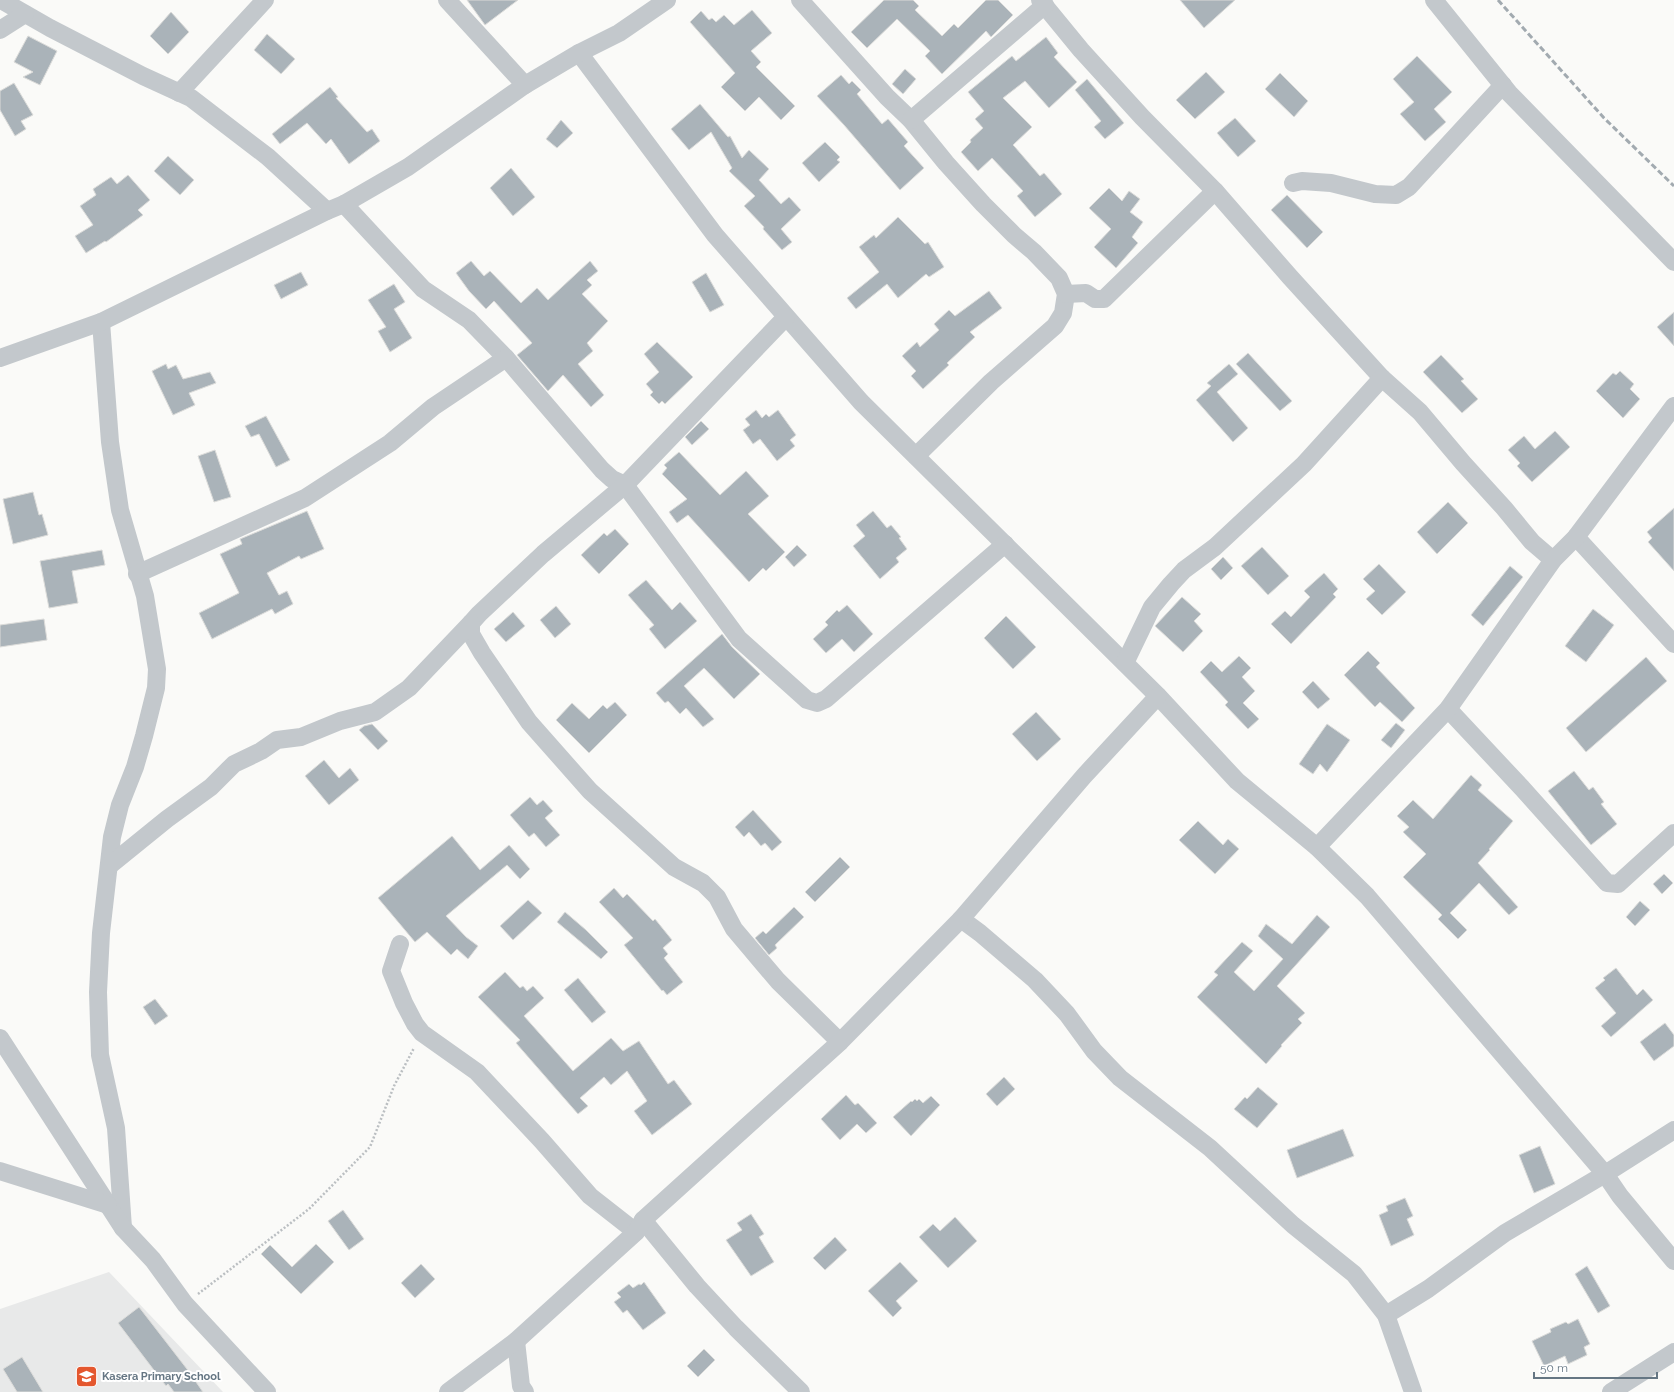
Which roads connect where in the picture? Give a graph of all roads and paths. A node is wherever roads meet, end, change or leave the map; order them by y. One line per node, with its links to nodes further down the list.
1 (1, 0): 8 (street)
2 (264, 0): 13 (street)
3 (447, 0): 11 (street)
4 (667, 0): 10 (street)
5 (800, 0): 14 (street)
6 (1434, 0): 12 (street)
7 (1043, 2): 14 (street); 16 (street)
8 (25, 14): 9 (street); 13 (street)
9 (0, 30)
10 (579, 53): 11 (street); 21 (street)
11 (525, 85): 17 (street)
12 (1503, 85): 15 (street); 19 (street)
13 (179, 93): 18 (street)
14 (911, 120): 20 (street)
15 (1293, 183)
16 (1215, 191): 20 (street); 25 (street)
17 (344, 204): 18 (street); 24 (street)
18 (327, 211): 22 (street)
19 (1674, 262)
20 (1066, 294): 27 (street)
21 (786, 317): 27 (street); 28 (street)
22 (102, 322): 23 (street); 32 (street)
23 (0, 358)
24 (506, 358): 28 (street); 32 (street)
25 (1382, 378): 31 (street); 35 (street)
26 (1674, 406): 29 (street)
27 (916, 456): 30 (street)
28 (625, 485): 30 (street); 33 (street)
29 (1576, 537): 31 (street); 34 (street)
30 (1005, 544): 35 (street)
31 (1553, 560): 37 (street)
32 (137, 574): 40 (street)
33 (471, 623): 40 (street); 45 (street)
34 (1674, 644)
35 (1125, 663): 36 (street)
36 (1158, 696): 39 (street); 41 (street)
37 (1448, 709): 38 (street); 39 (street)
38 (1674, 833)
39 (1317, 847): 48 (street)
40 (110, 866): 51 (street)
41 (961, 919): 45 (street); 54 (street)
42 (400, 944): 43 (street)
43 (422, 1033): 50 (street); 53 (path)
44 (0, 1038): 49 (street)
45 (840, 1042): 50 (street)
46 (1674, 1130): 48 (street)
47 (0, 1171): 49 (street)
48 (1605, 1174): 52 (street); 54 (street)
49 (108, 1205): 51 (street)
50 (640, 1226): 55 (street); 60 (street)
51 (123, 1228): 53 (street)
52 (1674, 1261)
53 (185, 1304): 57 (street)
54 (1386, 1315): 61 (street)
55 (516, 1341): 58 (street); 59 (street)
56 (1674, 1352): 62 (street)
57 (267, 1392)
58 (448, 1392)
59 (525, 1392)
60 (801, 1392)
61 (1413, 1392)
62 (1611, 1392)

